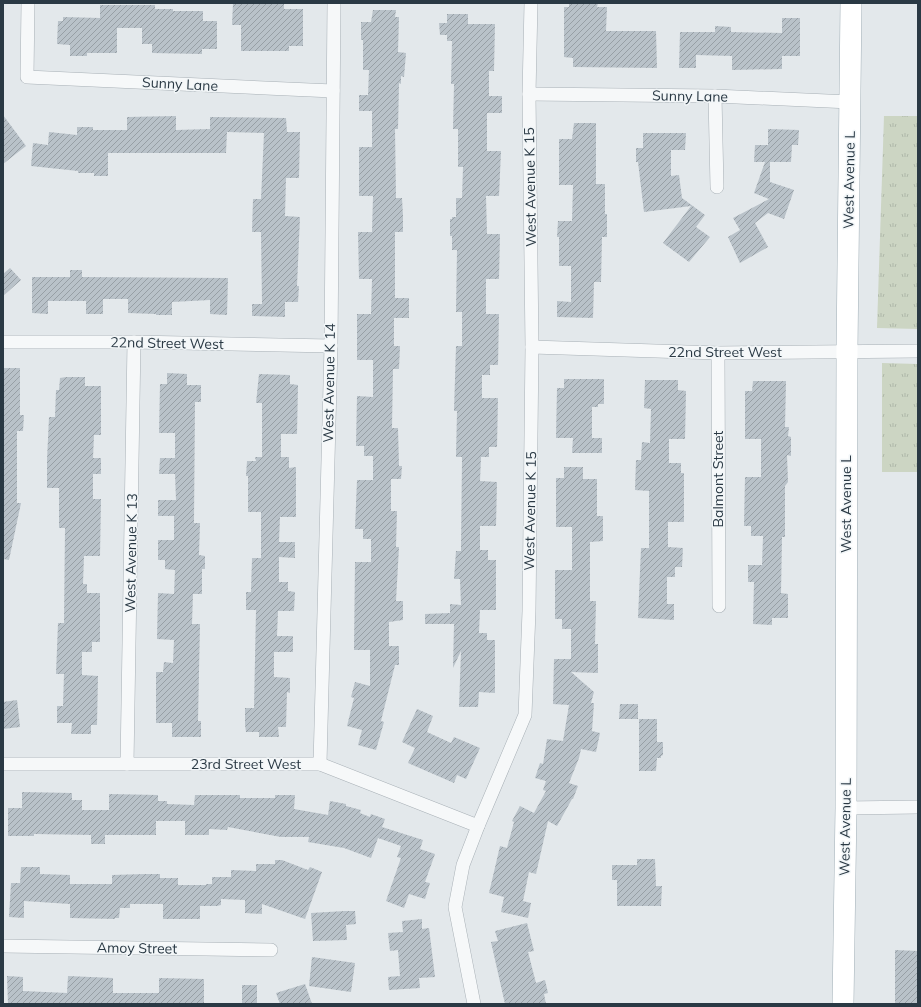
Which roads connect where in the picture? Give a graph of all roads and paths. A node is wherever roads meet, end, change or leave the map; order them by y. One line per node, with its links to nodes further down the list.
1 (28, 3): 5 (street, Sunny Lane)
2 (334, 3): 5 (street, West Avenue K 14)
3 (531, 3): 6 (street, West Avenue K 15)
4 (851, 3): 8 (main road, West Avenue L)
5 (333, 91): 12 (street, West Avenue K 14)
6 (529, 94): 7 (street, Sunny Lane); 13 (street, West Avenue K 15)
7 (715, 96): 8 (street, Sunny Lane); 9 (street)
8 (850, 102): 14 (main road, West Avenue L)
9 (717, 187)
10 (3, 342): 11 (street, 22nd Street West)
11 (134, 342): 12 (street, 22nd Street West); 19 (street, West Avenue K 13)
12 (330, 346): 20 (street, West Avenue K 14)
13 (532, 347): 16 (street, 22nd Street West); 23 (street, West Avenue K 15)
14 (847, 351): 15 (street, 22nd Street West); 16 (street, 22nd Street West); 22 (main road, West Avenue L)
15 (918, 351)
16 (718, 353): 17 (street, Balmont Street)
17 (719, 606)
18 (3, 764): 19 (street, 23rd Street West)
19 (127, 764): 20 (street, 23rd Street West)
20 (320, 764): 23 (street, 23rd Street West)
21 (918, 807): 22 (street)
22 (846, 808): 27 (main road, West Avenue L)
23 (478, 826): 26 (street, West Avenue K 15)
24 (3, 946): 25 (street, Amoy Street)
25 (271, 950)
26 (474, 1004)
27 (843, 1004)

